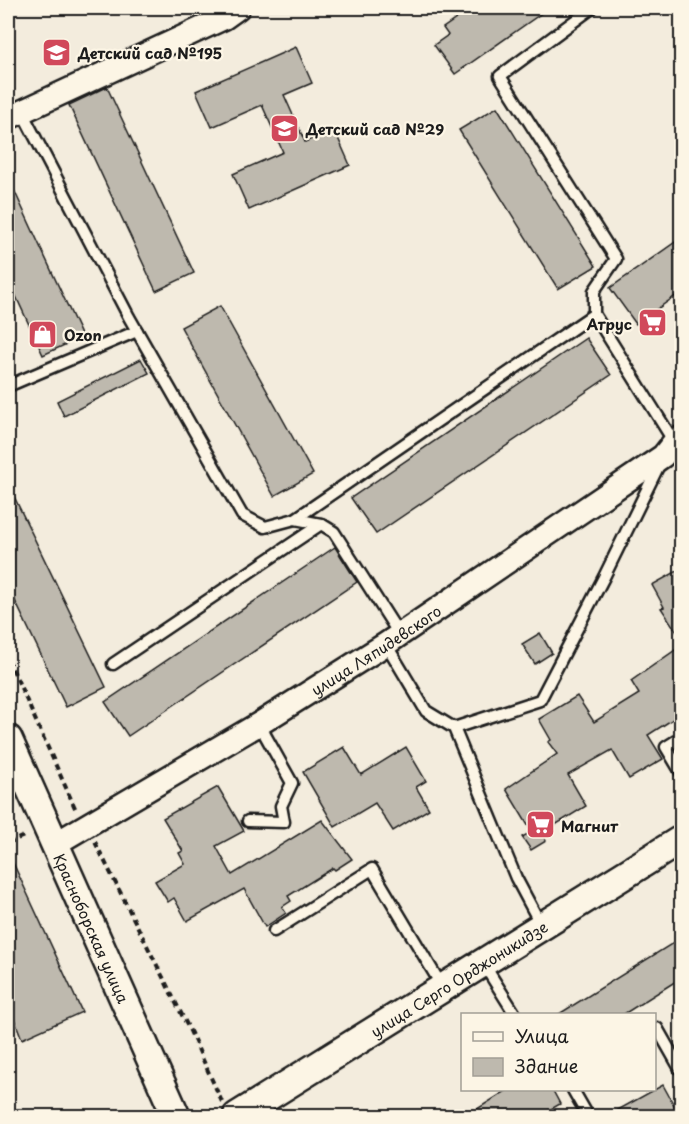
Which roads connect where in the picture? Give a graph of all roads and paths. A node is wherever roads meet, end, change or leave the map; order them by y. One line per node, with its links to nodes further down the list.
1 (238, 8): 3 (street)
2 (592, 8): 4 (lane)
3 (15, 115): 5 (lane)
4 (594, 314): 7 (lane); 8 (lane)
5 (137, 331): 6 (lane); 8 (lane)
6 (8, 386)
7 (673, 445): 10 (street, улица Ляпидевского); 14 (lane)
8 (295, 519): 9 (lane)
9 (321, 524): 10 (lane); 12 (lane)
10 (392, 639): 13 (street, улица Ляпидевского); 14 (lane)
11 (8, 658): 19 (path)
12 (113, 664)
13 (259, 723): 18 (lane); 19 (street, улица Ляпидевского)
14 (454, 728): 24 (lane)
15 (681, 737): 17 (lane)
16 (8, 740): 23 (street, Красноборская улица)
17 (681, 774)
18 (248, 821)
19 (87, 826): 23 (street, улица Ляпидевского); 32 (path)
20 (27, 834): 22 (path)
21 (681, 839): 24 (street, улица Серго Орджоникидзе)
22 (8, 843)
23 (55, 844): 33 (street, Красноборская улица)
24 (542, 926): 26 (street, улица Серго Орджоникидзе)
25 (274, 931): 27 (lane)
26 (483, 963): 27 (street, улица Серго Орджоникидзе); 28 (lane)
27 (443, 988): 32 (street, улица Серго Орджоникидзе)
28 (514, 1013)
29 (656, 1029): 30 (lane)
30 (681, 1072)
31 (574, 1091): 34 (lane)
32 (230, 1112)
33 (176, 1116)
34 (588, 1116)

